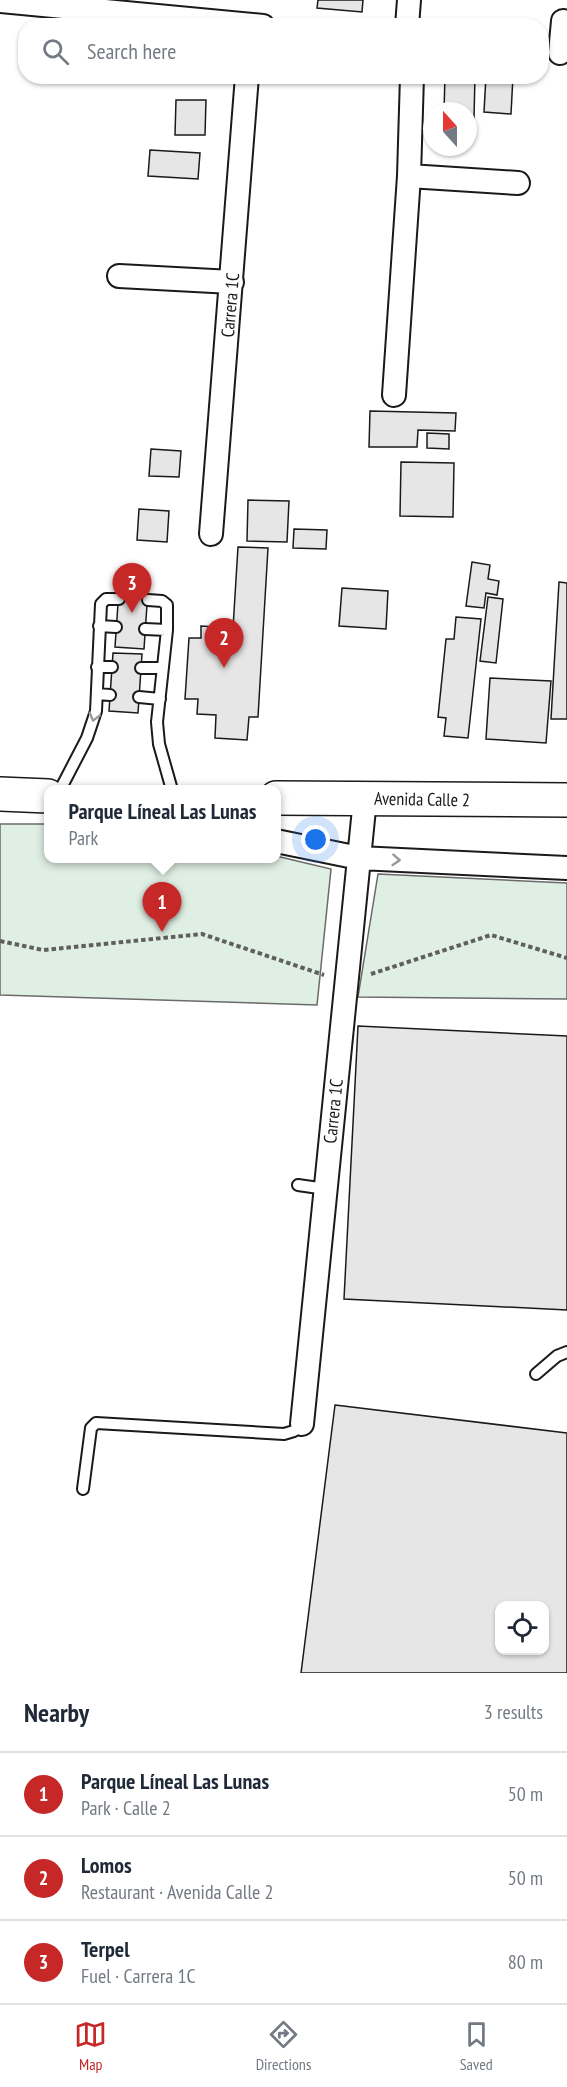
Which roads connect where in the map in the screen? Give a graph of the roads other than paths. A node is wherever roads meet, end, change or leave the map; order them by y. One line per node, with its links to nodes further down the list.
1 (409, 0): 5 (street)
2 (0, 1): 3 (street)
3 (102, 5): 4 (street)
4 (201, 18)
5 (408, 18)
6 (563, 21): 7 (street)
7 (556, 53)
8 (246, 84): 13 (street, Carrera 1C)
9 (411, 84): 10 (street)
10 (409, 176): 11 (street); 14 (street)
11 (518, 183)
12 (119, 276): 13 (street)
13 (232, 282): 15 (street, Carrera 1C)
14 (394, 395)
15 (211, 534)
16 (119, 598): 18 (lane)
17 (148, 600): 21 (lane)
18 (99, 626): 19 (lane); 22 (lane)
19 (116, 627)
20 (145, 628): 21 (lane)
21 (167, 630): 25 (lane)
22 (97, 667): 23 (lane); 26 (lane)
23 (112, 667)
24 (141, 668): 25 (lane)
25 (164, 668): 29 (lane)
26 (97, 694): 27 (lane); 30 (lane, one-way to 30)
27 (110, 695)
28 (139, 697): 29 (lane)
29 (160, 699): 31 (lane)
30 (62, 785)
31 (171, 785)
32 (0, 794): 33 (main road)
33 (44, 796)
34 (281, 798): 35 (main road, Avenida Calle 2)
35 (365, 799): 36 (main road, Avenida Calle 2); 38 (street, Carrera 1C)
36 (567, 800)
37 (281, 842): 38 (street)
38 (359, 858): 39 (street, one-way to 39); 41 (street, Carrera 1C)
39 (567, 868)
40 (298, 1185): 41 (lane)
41 (326, 1189): 44 (street, Carrera 1C)
42 (567, 1352): 43 (lane)
43 (536, 1374)
44 (302, 1424): 45 (lane)
45 (83, 1490)

